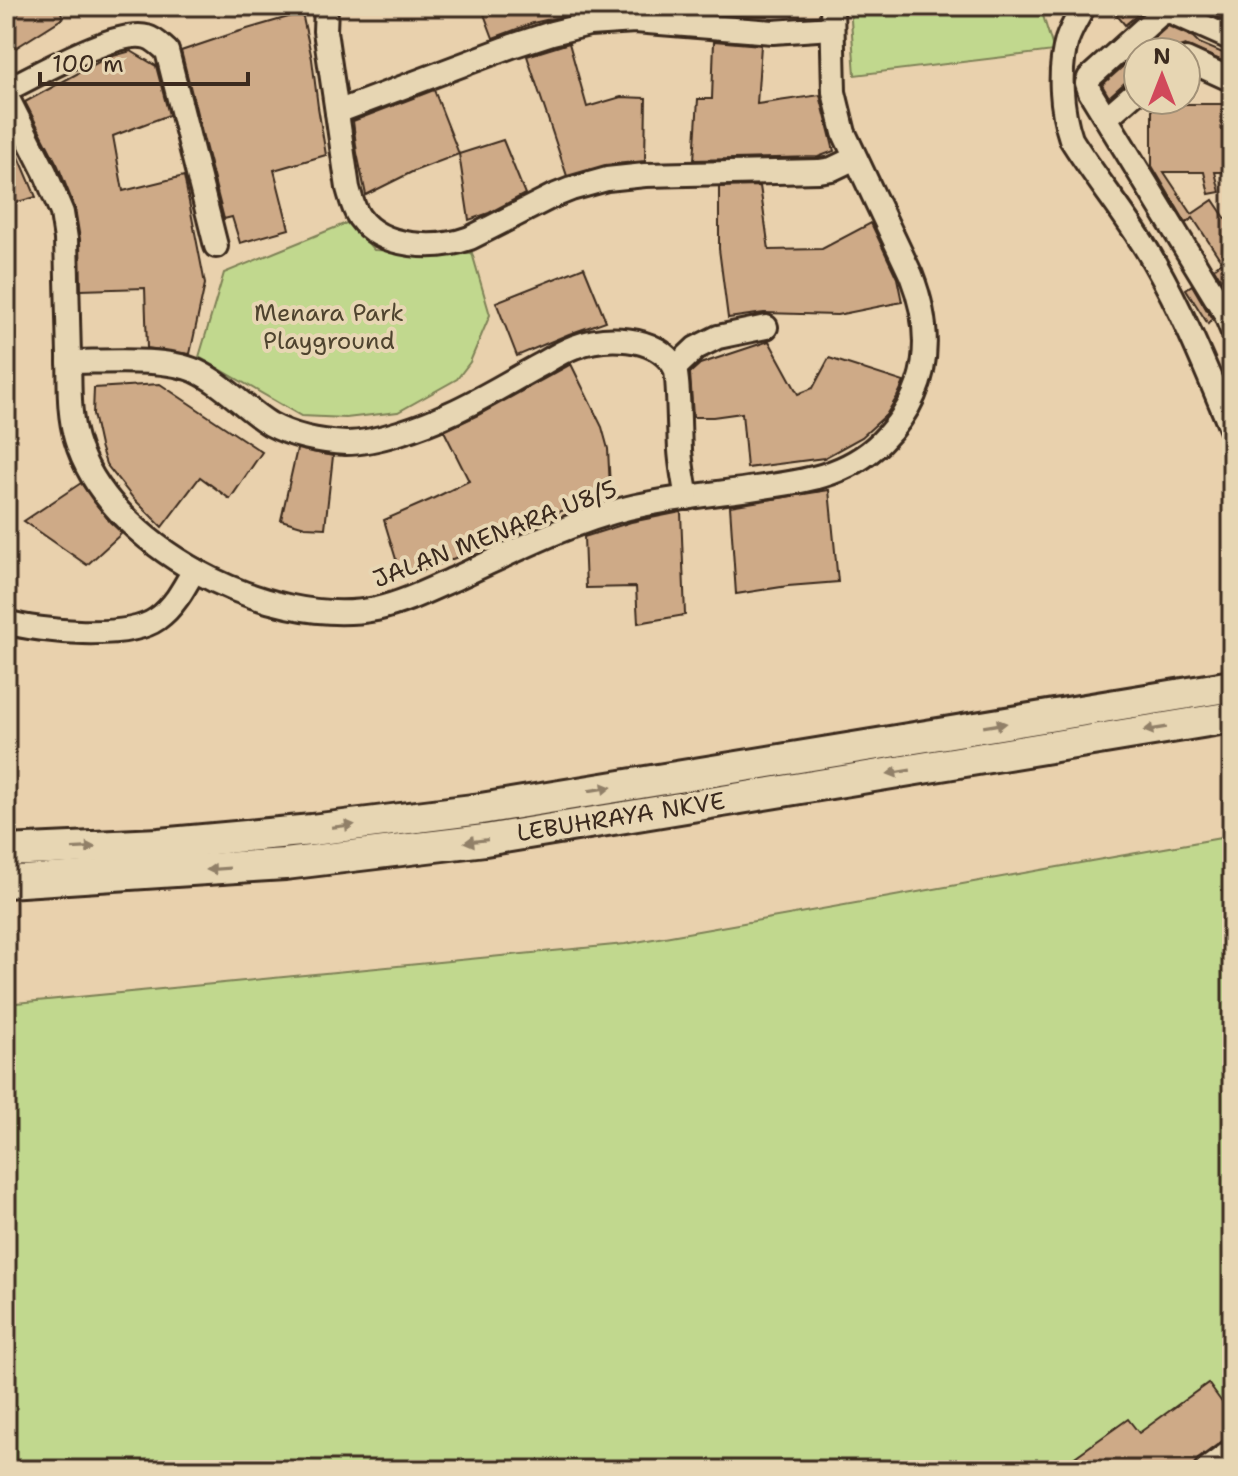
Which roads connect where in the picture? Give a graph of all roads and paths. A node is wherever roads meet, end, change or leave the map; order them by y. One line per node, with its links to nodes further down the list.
1 (326, 6): 11 (street)
2 (1084, 6): 19 (street)
3 (832, 17): 11 (street); 13 (street, JALAN MENARA U8/5)
4 (1210, 29): 5 (street); 6 (street); 12 (street)
5 (1202, 36)
6 (1232, 39)
7 (1202, 66): 8 (street)
8 (1232, 80)
9 (6, 92): 14 (street); 17 (street, JALAN MENARA U8/5)
10 (1122, 104): 12 (street)
11 (337, 112): 13 (street)
12 (1106, 118): 16 (street)
13 (855, 158): 20 (street, JALAN MENARA U8/5)
14 (216, 246)
15 (766, 327): 18 (street)
16 (1232, 330)
17 (69, 362): 18 (street); 21 (street, JALAN MENARA U8/5)
18 (675, 368): 20 (street)
19 (1232, 431)
20 (687, 498): 21 (street, JALAN MENARA U8/5)
21 (194, 570): 22 (street)
22 (6, 622)
23 (1232, 686): 25 (highway, LEBUHRAYA NKVE, one-way to 23)
24 (1232, 717): 26 (highway, LEBUHRAYA NKVE, one-way to 26)
25 (6, 851)
26 (6, 882)
27 (1232, 1451): 28 (street)
28 (1206, 1470)

